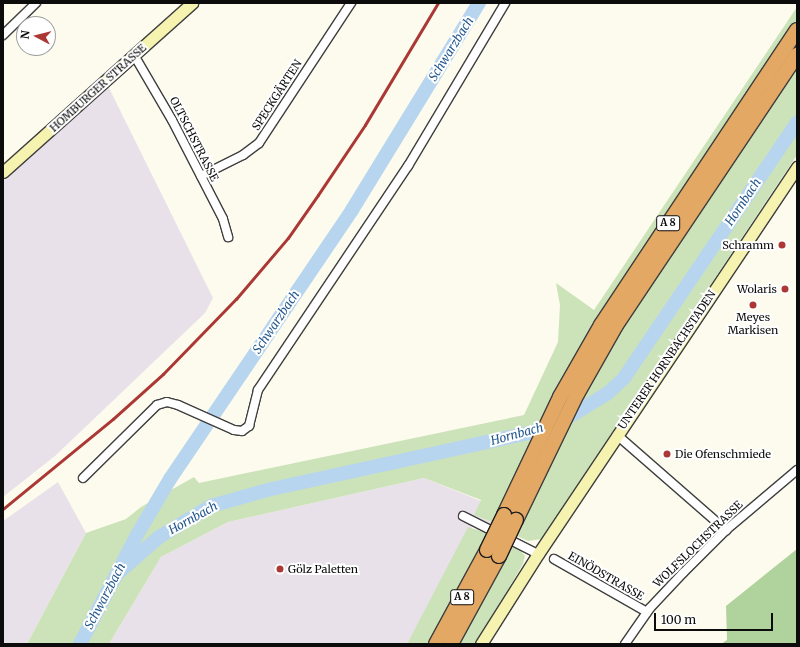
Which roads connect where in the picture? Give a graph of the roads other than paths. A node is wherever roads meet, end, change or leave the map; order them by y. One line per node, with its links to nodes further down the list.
1 (192, 3): 7 (street, HOMBURGER STRASSE)
2 (350, 3): 11 (street, SPECKGÄRTEN)
3 (505, 3): 15 (street)
4 (33, 4): 6 (street)
5 (797, 30): 17 (highway, A 8)
6 (3, 35)
7 (134, 55): 10 (street, HOMBURGER STRASSE); 11 (street, OLTSCHSTRASSE)
8 (797, 56): 17 (highway, A 8)
9 (797, 167): 13 (street, UNTERER HORNBACHSTADEN)
10 (3, 172)
11 (201, 176): 12 (street, OLTSCHSTRASSE)
12 (228, 237)
13 (617, 435): 18 (street); 20 (street, UNTERER HORNBACHSTADEN)
14 (797, 470): 18 (street, WOLFSLOCHSTRASSE)
15 (83, 478)
16 (463, 516): 20 (street)
17 (510, 518): 19 (highway, A 8, bridge)
18 (726, 530): 22 (street, WOLFSLOCHSTRASSE)
19 (493, 553): 23 (highway, A 8); 24 (highway, A 8)
20 (538, 554): 25 (street, UNTERER HORNBACHSTADEN)
21 (554, 559): 22 (street, EINÖDSTRASSE)
22 (647, 612): 26 (street, WOLFSLOCHSTRASSE)
23 (436, 644)
24 (451, 644)
25 (481, 644)
26 (625, 644)

